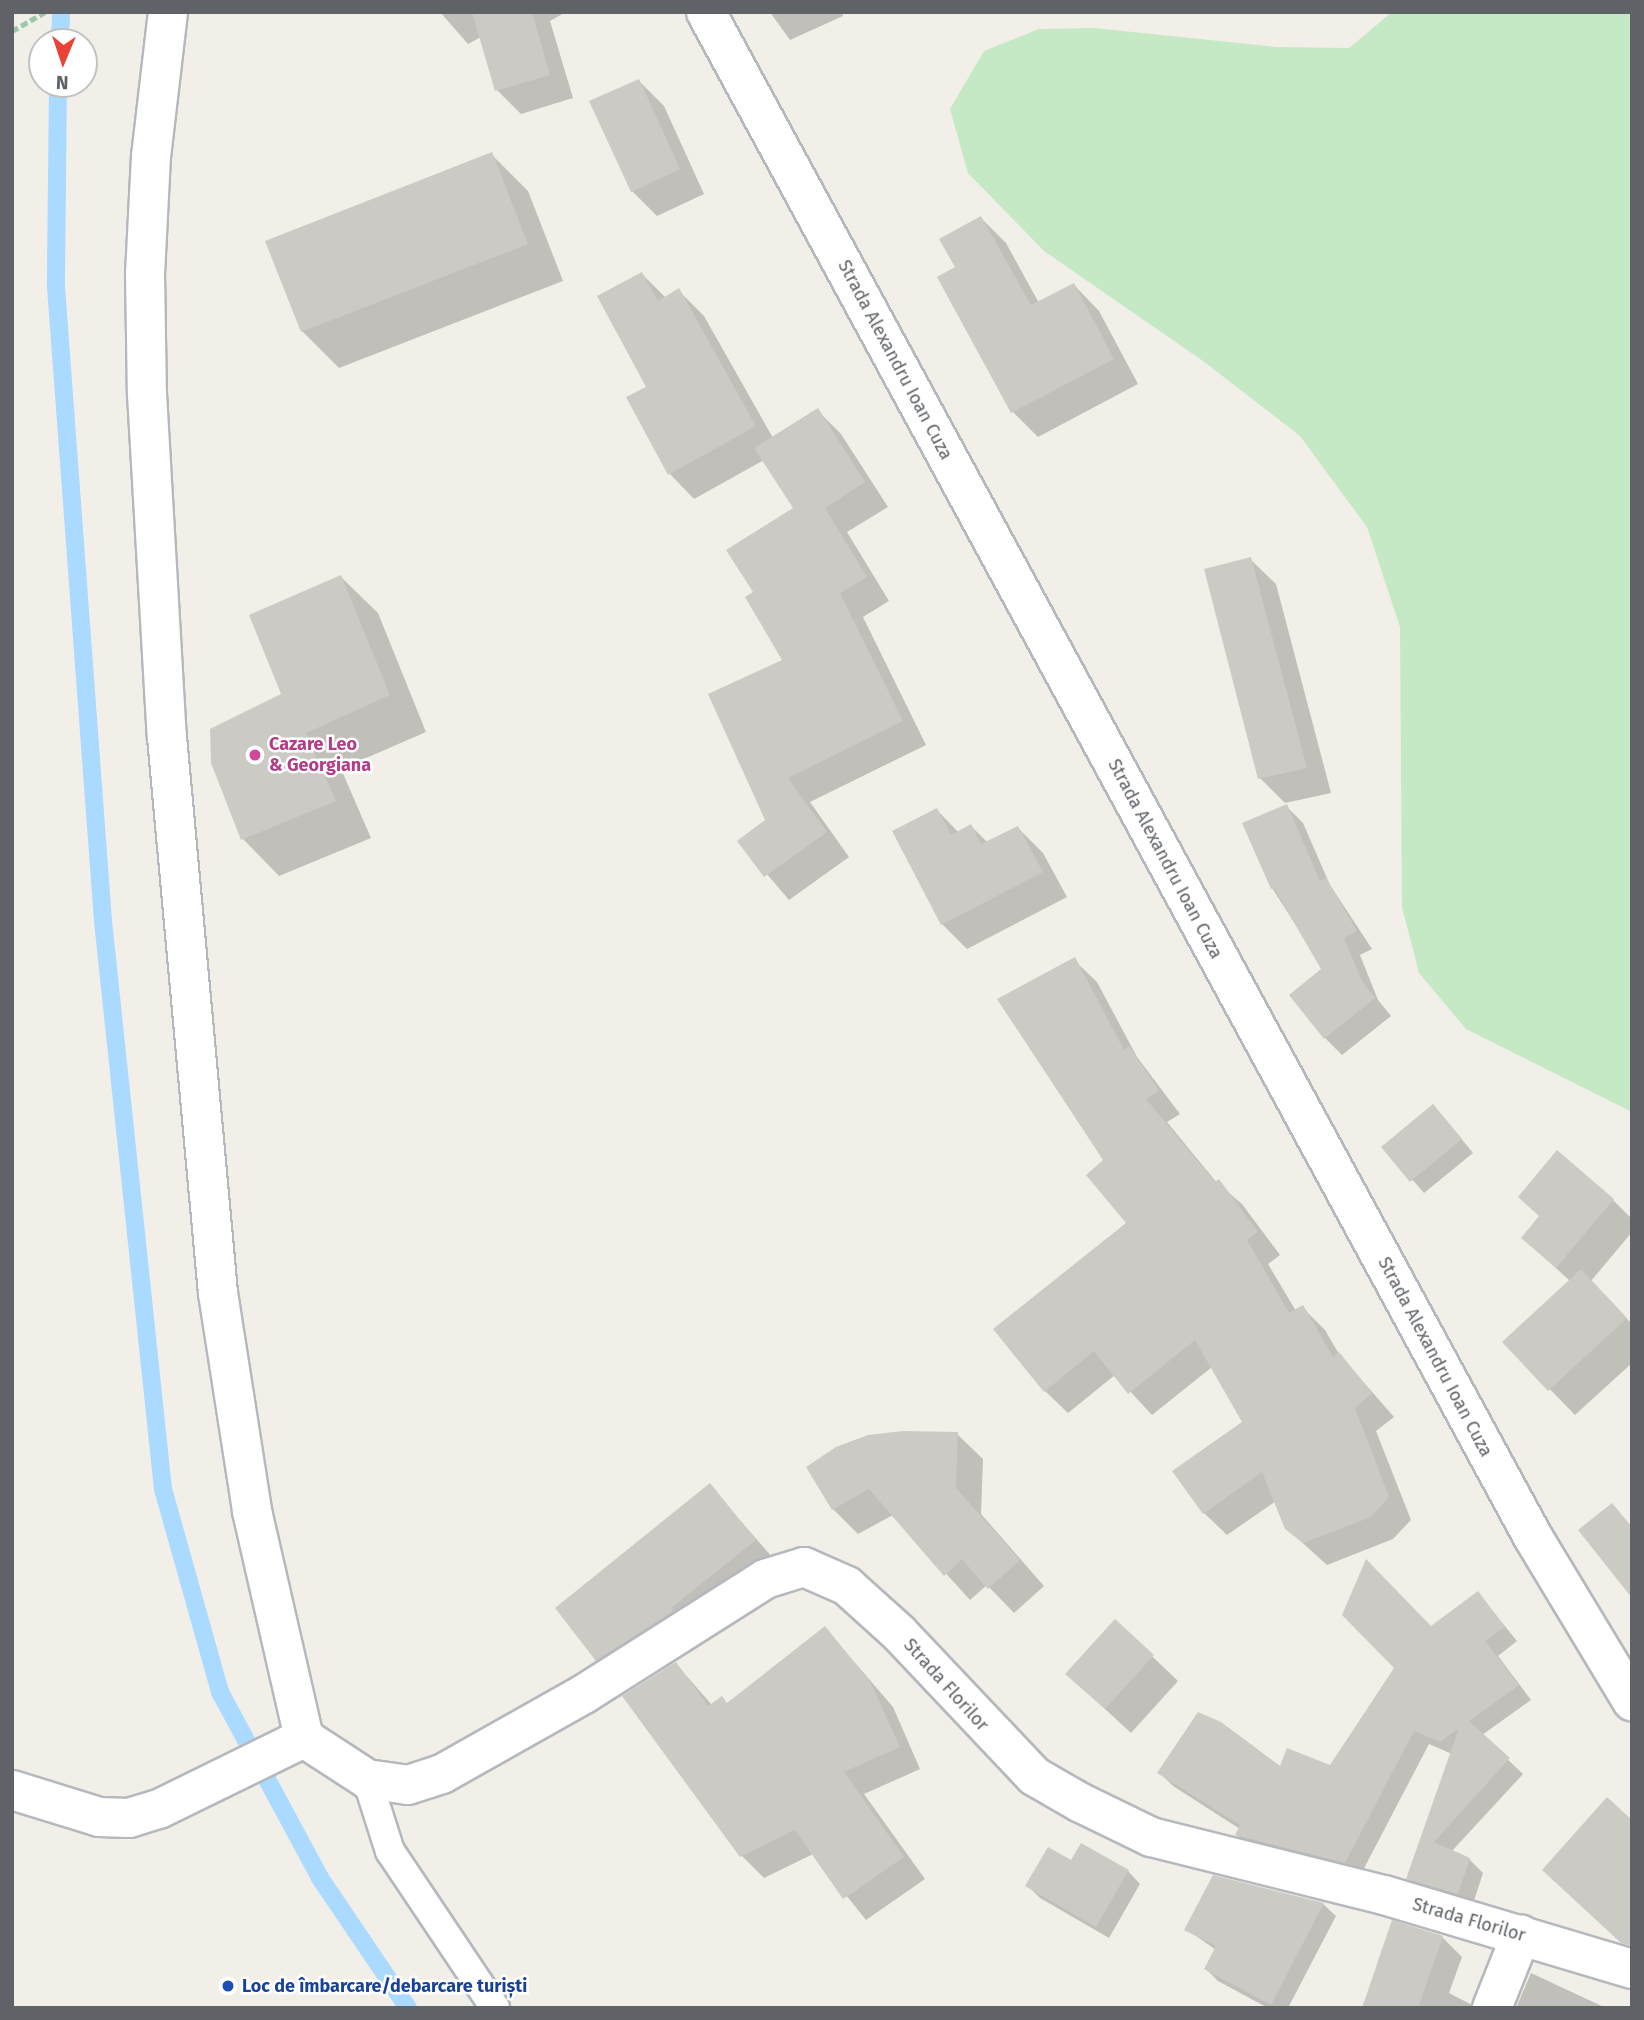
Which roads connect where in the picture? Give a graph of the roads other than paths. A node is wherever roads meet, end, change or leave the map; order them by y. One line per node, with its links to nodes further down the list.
1 (167, 12): 4 (street)
2 (706, 12): 3 (street, Strada Alexandru Ioan Cuza)
3 (1632, 1701)
4 (304, 1738): 5 (street, Strada Florilor); 6 (street)
5 (366, 1779): 7 (street, Strada Florilor); 9 (lane)
6 (12, 1790)
7 (1521, 1935): 8 (street, Strada Florilor); 10 (street)
8 (1632, 1969)
9 (495, 2008)
10 (1492, 2008)

